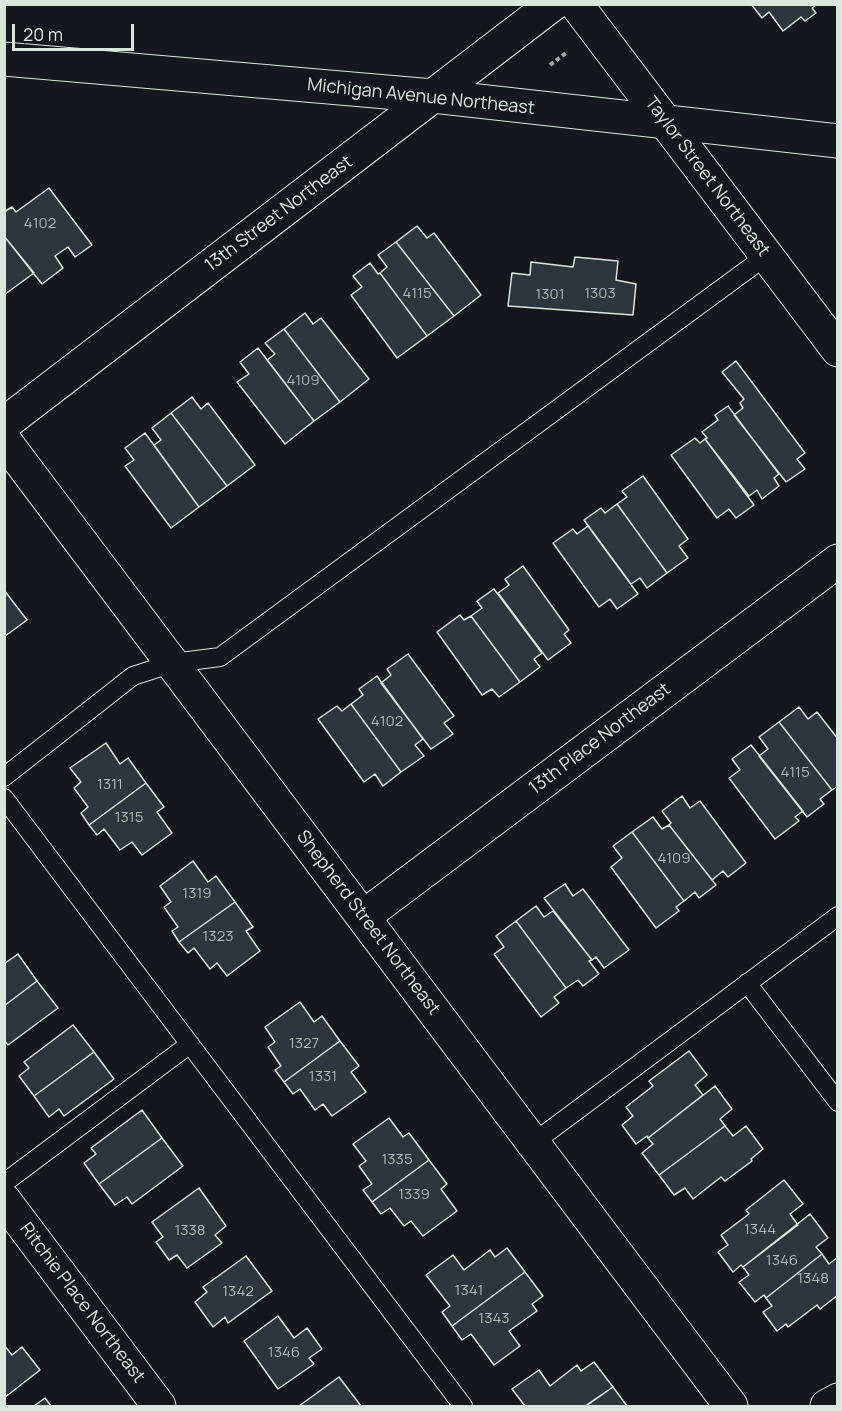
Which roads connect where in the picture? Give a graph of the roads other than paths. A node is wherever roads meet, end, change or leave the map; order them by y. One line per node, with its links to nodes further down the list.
1 (553, 4): 4 (street, 13th Street Northeast)
2 (576, 4): 5 (street, Taylor Street Northeast)
3 (4, 59): 4 (street, Michigan Avenue Northeast)
4 (433, 96): 5 (street, Michigan Avenue Northeast); 9 (street, 13th Street Northeast)
5 (665, 123): 6 (street, Michigan Avenue Northeast); 7 (street, Taylor Street Northeast)
6 (837, 141)
7 (766, 256): 8 (street, Taylor Street Northeast); 12 (lane)
8 (837, 350)
9 (4, 424)
10 (4, 440): 12 (street, Shepherd Street Northeast)
11 (837, 561): 16 (street, 13th Place Northeast)
12 (173, 663): 13 (lane); 16 (street, Shepherd Street Northeast)
13 (4, 777)
14 (4, 798): 18 (lane)
15 (837, 916): 17 (lane)
16 (363, 917): 20 (street, Shepherd Street Northeast)
17 (747, 983): 19 (lane); 20 (lane)
18 (190, 1044): 21 (lane); 25 (lane)
19 (837, 1102)
20 (533, 1143): 26 (street, Shepherd Street Northeast)
21 (4, 1183)
22 (4, 1200): 24 (street, Ritchie Place Northeast)
23 (837, 1400): 27 (street)
24 (159, 1407)
25 (463, 1407)
26 (731, 1407)
27 (826, 1407)

